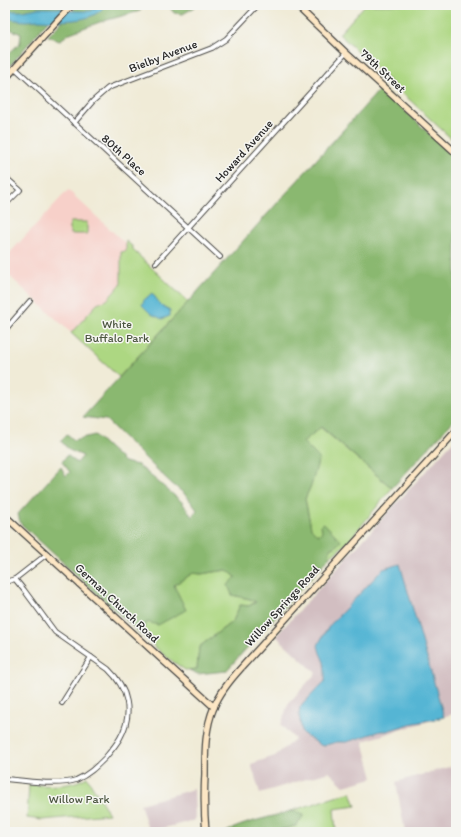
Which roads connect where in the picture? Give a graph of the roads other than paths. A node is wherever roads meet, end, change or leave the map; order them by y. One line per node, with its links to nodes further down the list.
1 (258, 5): 7 (street, Bielby Avenue)
2 (296, 5): 4 (street, 79th Street)
3 (71, 7): 5 (street)
4 (346, 53): 8 (street, 79th Street); 11 (street, Howard Avenue)
5 (15, 68): 6 (street); 7 (street, 80th Place)
6 (5, 79)
7 (74, 123): 11 (street, 80th Place)
8 (456, 153)
9 (5, 176): 10 (street)
10 (5, 205)
11 (188, 227): 12 (street, 80th Place); 13 (street, Howard Avenue)
12 (220, 258)
13 (156, 262)
14 (30, 301): 15 (street)
15 (5, 330)
16 (456, 431): 23 (street, Willow Springs Road)
17 (5, 516): 18 (street, German Church Road)
18 (47, 554): 19 (street); 23 (street, German Church Road)
19 (15, 579): 20 (street); 21 (street)
20 (5, 582)
21 (90, 657): 22 (street); 24 (street)
22 (62, 703)
23 (214, 707): 25 (street, Willow Springs Road)
24 (5, 779)
25 (206, 832)

